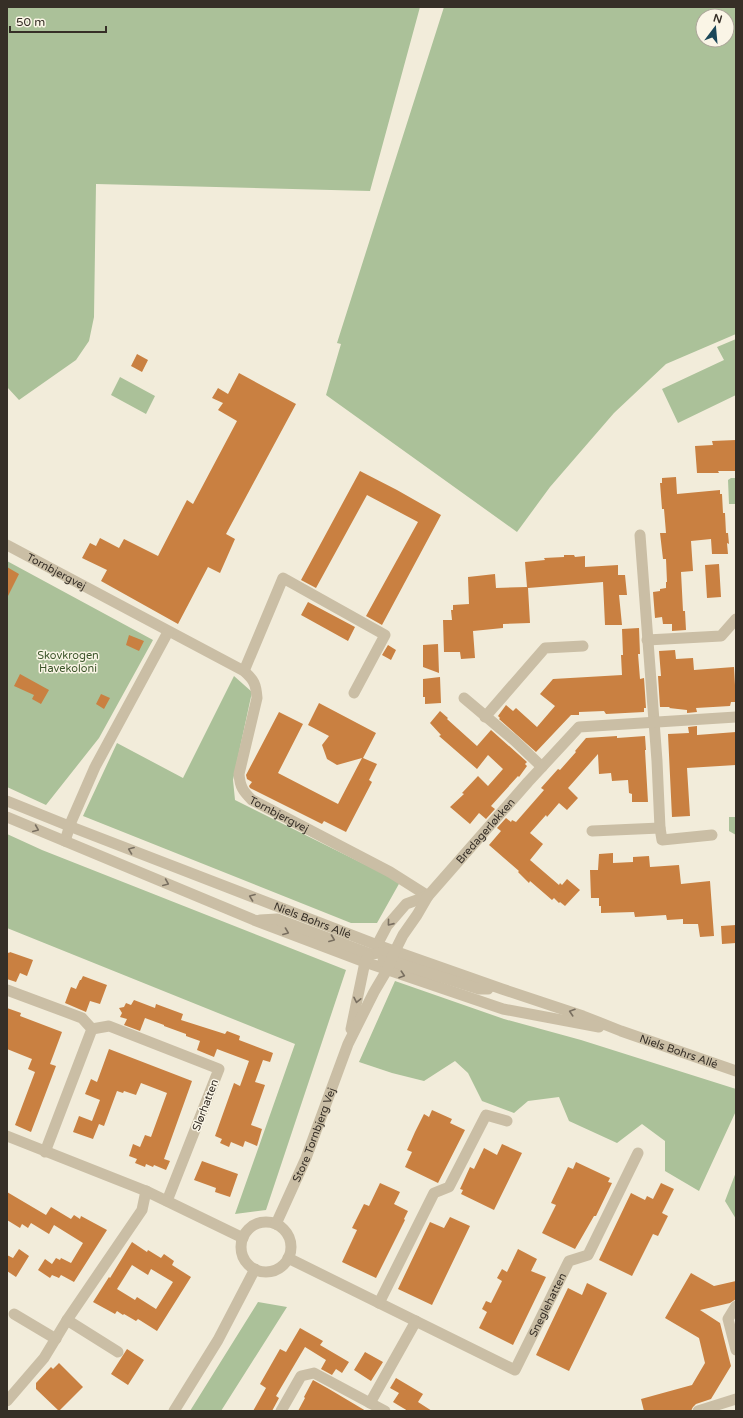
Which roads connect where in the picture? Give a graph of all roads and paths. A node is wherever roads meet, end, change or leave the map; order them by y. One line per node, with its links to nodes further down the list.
1 (640, 535): 5 (street)
2 (7, 545): 4 (street, Tornbjergvej)
3 (736, 619): 5 (street)
4 (168, 632): 7 (street, Tornbjergvej); 16 (street)
5 (647, 640): 12 (street)
6 (583, 646): 10 (street)
7 (244, 671): 8 (street); 21 (street, Tornbjergvej)
8 (354, 693)
9 (464, 698): 10 (street)
10 (486, 717): 13 (street)
11 (736, 717): 12 (street, Bredagerløkken)
12 (654, 722): 13 (street, Bredagerløkken); 17 (street)
13 (542, 767): 21 (street, Bredagerløkken)
14 (7, 801): 16 (street, Niels Bohrs Allé)
15 (7, 817): 20 (street, one-way to 20)
16 (69, 826): 20 (street); 22 (street, Niels Bohrs Allé, one-way to 16)
17 (660, 828): 18 (street); 19 (street)
18 (592, 831)
19 (712, 835)
20 (65, 841): 22 (street, one-way to 22)
21 (428, 896): 22 (street, Bredagerløkken, one-way to 22); 23 (street, Bredagerløkken)
22 (370, 953): 23 (street, Niels Bohrs Allé); 23 (street); 27 (street, Store Tornbjerg Vej, one-way to 27)
23 (391, 961): 26 (street, Niels Bohrs Allé, one-way to 23); 26 (street, Niels Bohrs Allé, one-way to 26); 27 (street, Store Tornbjerg Vej)
24 (7, 990): 25 (street)
25 (92, 1029): 31 (street); 34 (street, Slørhatten)
26 (621, 1031): 28 (street, Niels Bohrs Allé)
27 (348, 1044): 35 (street, Store Tornbjerg Vej)
28 (736, 1071)
29 (507, 1121): 39 (street)
30 (7, 1136): 31 (street)
31 (45, 1152): 33 (street)
32 (638, 1153): 43 (street, Sneglehatten)
33 (146, 1191): 34 (street); 42 (street)
34 (167, 1201): 36 (street)
35 (276, 1224): 36 (street); 37 (street)
36 (243, 1238): 38 (street)
37 (288, 1258): 38 (street); 39 (street, Sneglehatten)
38 (255, 1269): 50 (street)
39 (379, 1303): 43 (street, Sneglehatten)
40 (736, 1306): 45 (street)
41 (14, 1314): 44 (street)
42 (67, 1320): 44 (street); 46 (street)
43 (416, 1321): 49 (street)
44 (56, 1339): 48 (street)
45 (736, 1350)
46 (118, 1352)
47 (736, 1399): 53 (street)
48 (7, 1401)
49 (370, 1403): 51 (street); 52 (street)
50 (174, 1411)
51 (281, 1411)
52 (385, 1411)
53 (698, 1411)

